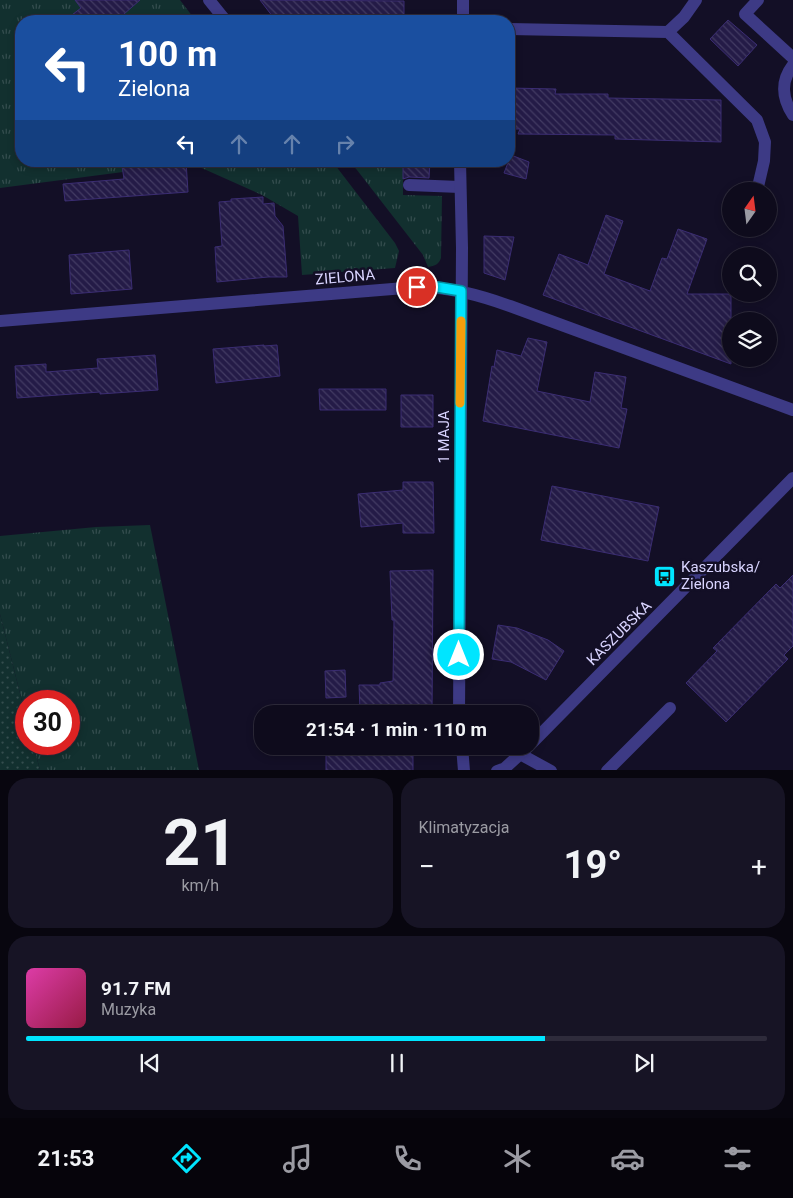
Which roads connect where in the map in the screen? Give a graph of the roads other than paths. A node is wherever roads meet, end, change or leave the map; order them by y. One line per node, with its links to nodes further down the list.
1 (209, 0): 5 (street)
2 (463, 0): 6 (street)
3 (696, 0): 8 (street)
4 (758, 0): 9 (street)
5 (221, 15)
6 (463, 15)
7 (515, 29): 8 (street)
8 (668, 32): 13 (street)
9 (793, 58)
10 (793, 65): 11 (street)
11 (793, 115)
12 (460, 167): 15 (street, 1 MAJA)
13 (759, 182)
14 (409, 186): 15 (street)
15 (460, 187): 16 (street, 1 MAJA)
16 (461, 291): 17 (street, ZIELONA); 18 (street, ZIELONA); 20 (street, 1 MAJA)
17 (0, 321)
18 (793, 410)
19 (793, 478): 22 (street, KASZUBSKA)
20 (459, 705)
21 (670, 708): 29 (street)
22 (539, 736)
23 (463, 755): 26 (street)
24 (519, 755): 27 (street, KASZUBSKA)
25 (533, 755): 28 (street)
26 (464, 770)
27 (497, 770)
28 (551, 770)
29 (607, 770)

